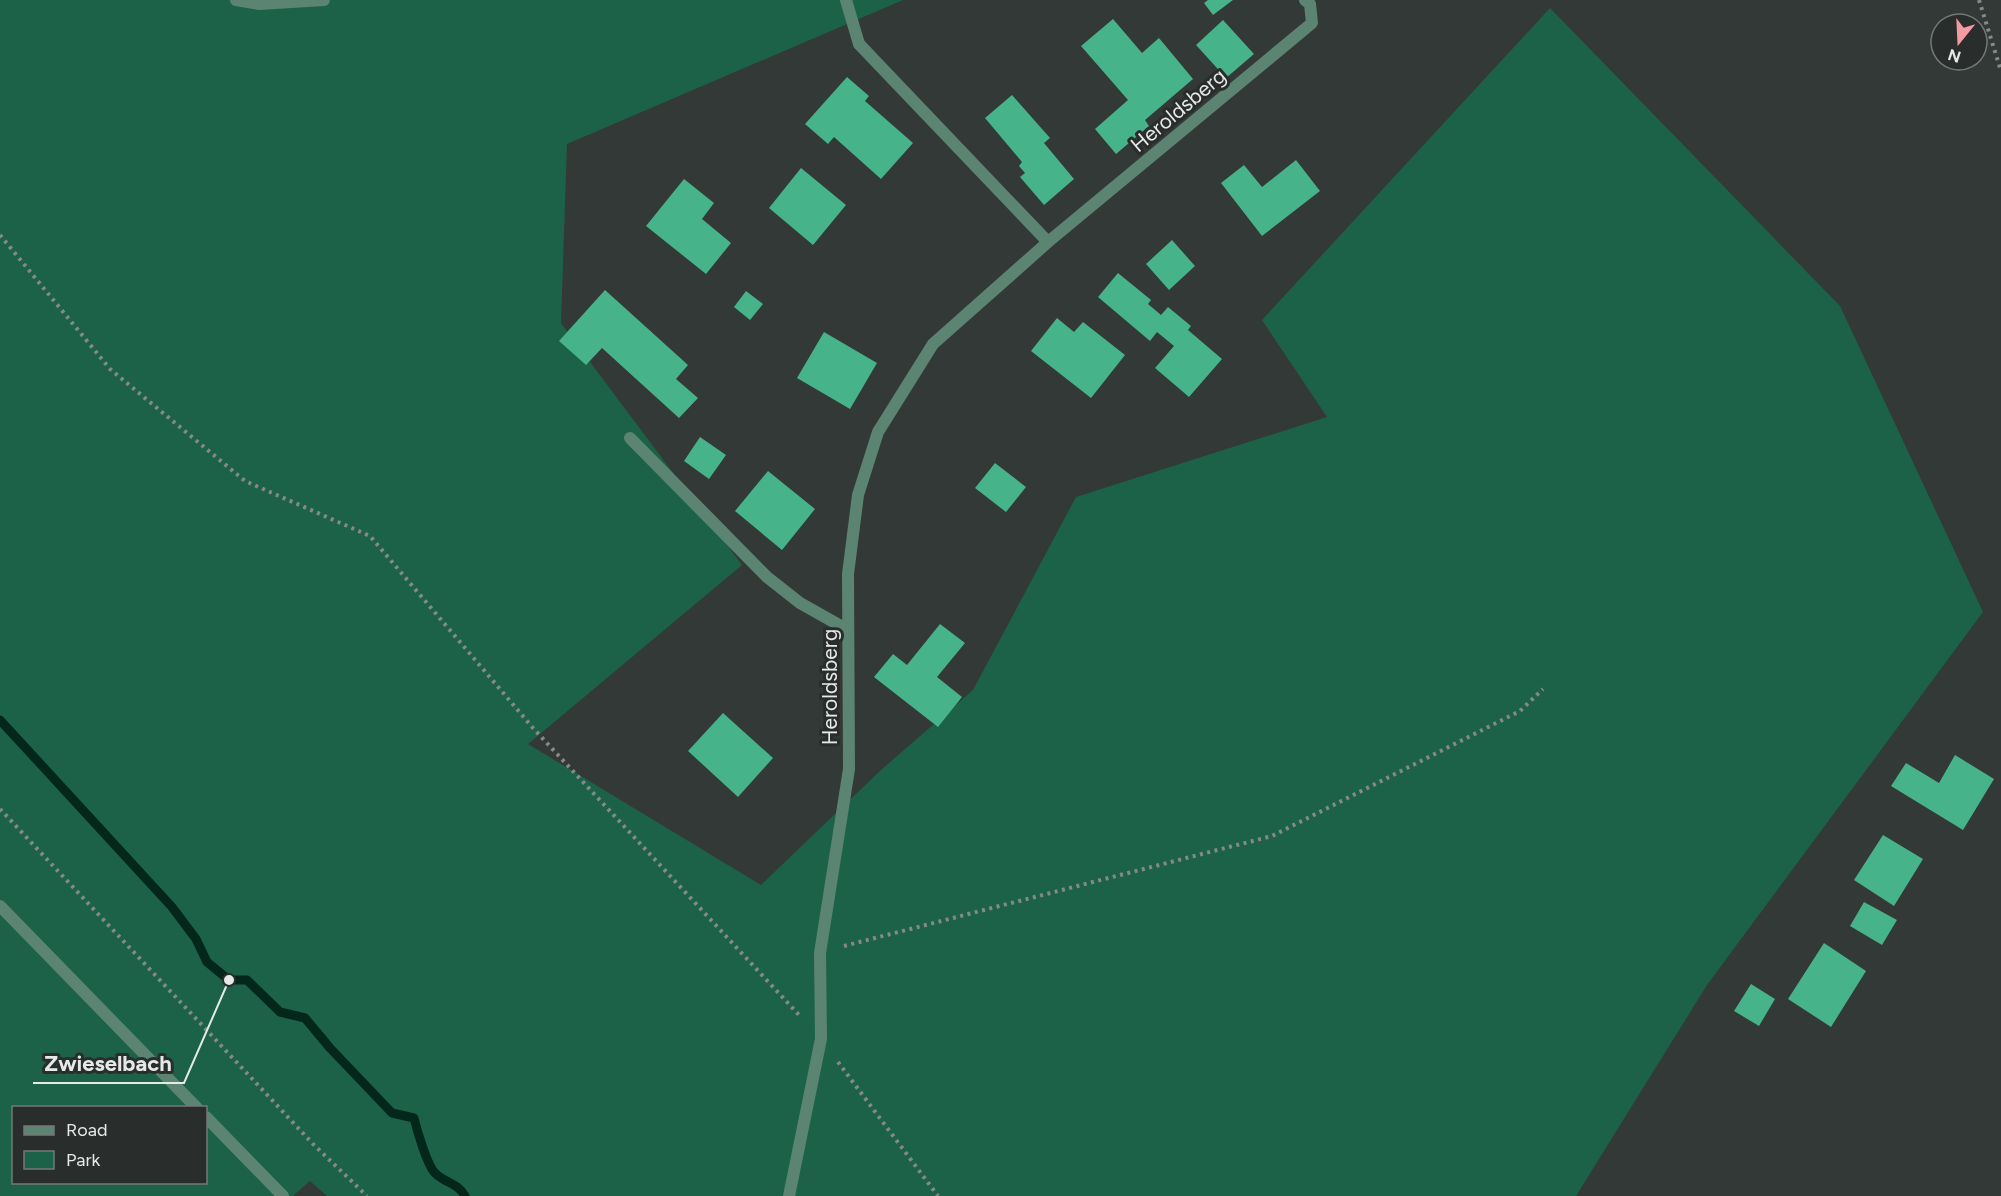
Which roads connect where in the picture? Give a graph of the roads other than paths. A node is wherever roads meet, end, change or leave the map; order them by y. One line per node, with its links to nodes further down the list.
1 (236, 0): 2 (street)
2 (324, 0)
3 (846, 0): 5 (street)
4 (1305, 0): 5 (street, Heroldsberg)
5 (1048, 243): 7 (street, Heroldsberg)
6 (630, 438): 7 (street)
7 (848, 630): 12 (street, Heroldsberg)
8 (0, 906): 9 (street)
9 (195, 1106)
10 (207, 1118): 11 (street)
11 (283, 1196)
12 (789, 1196)

